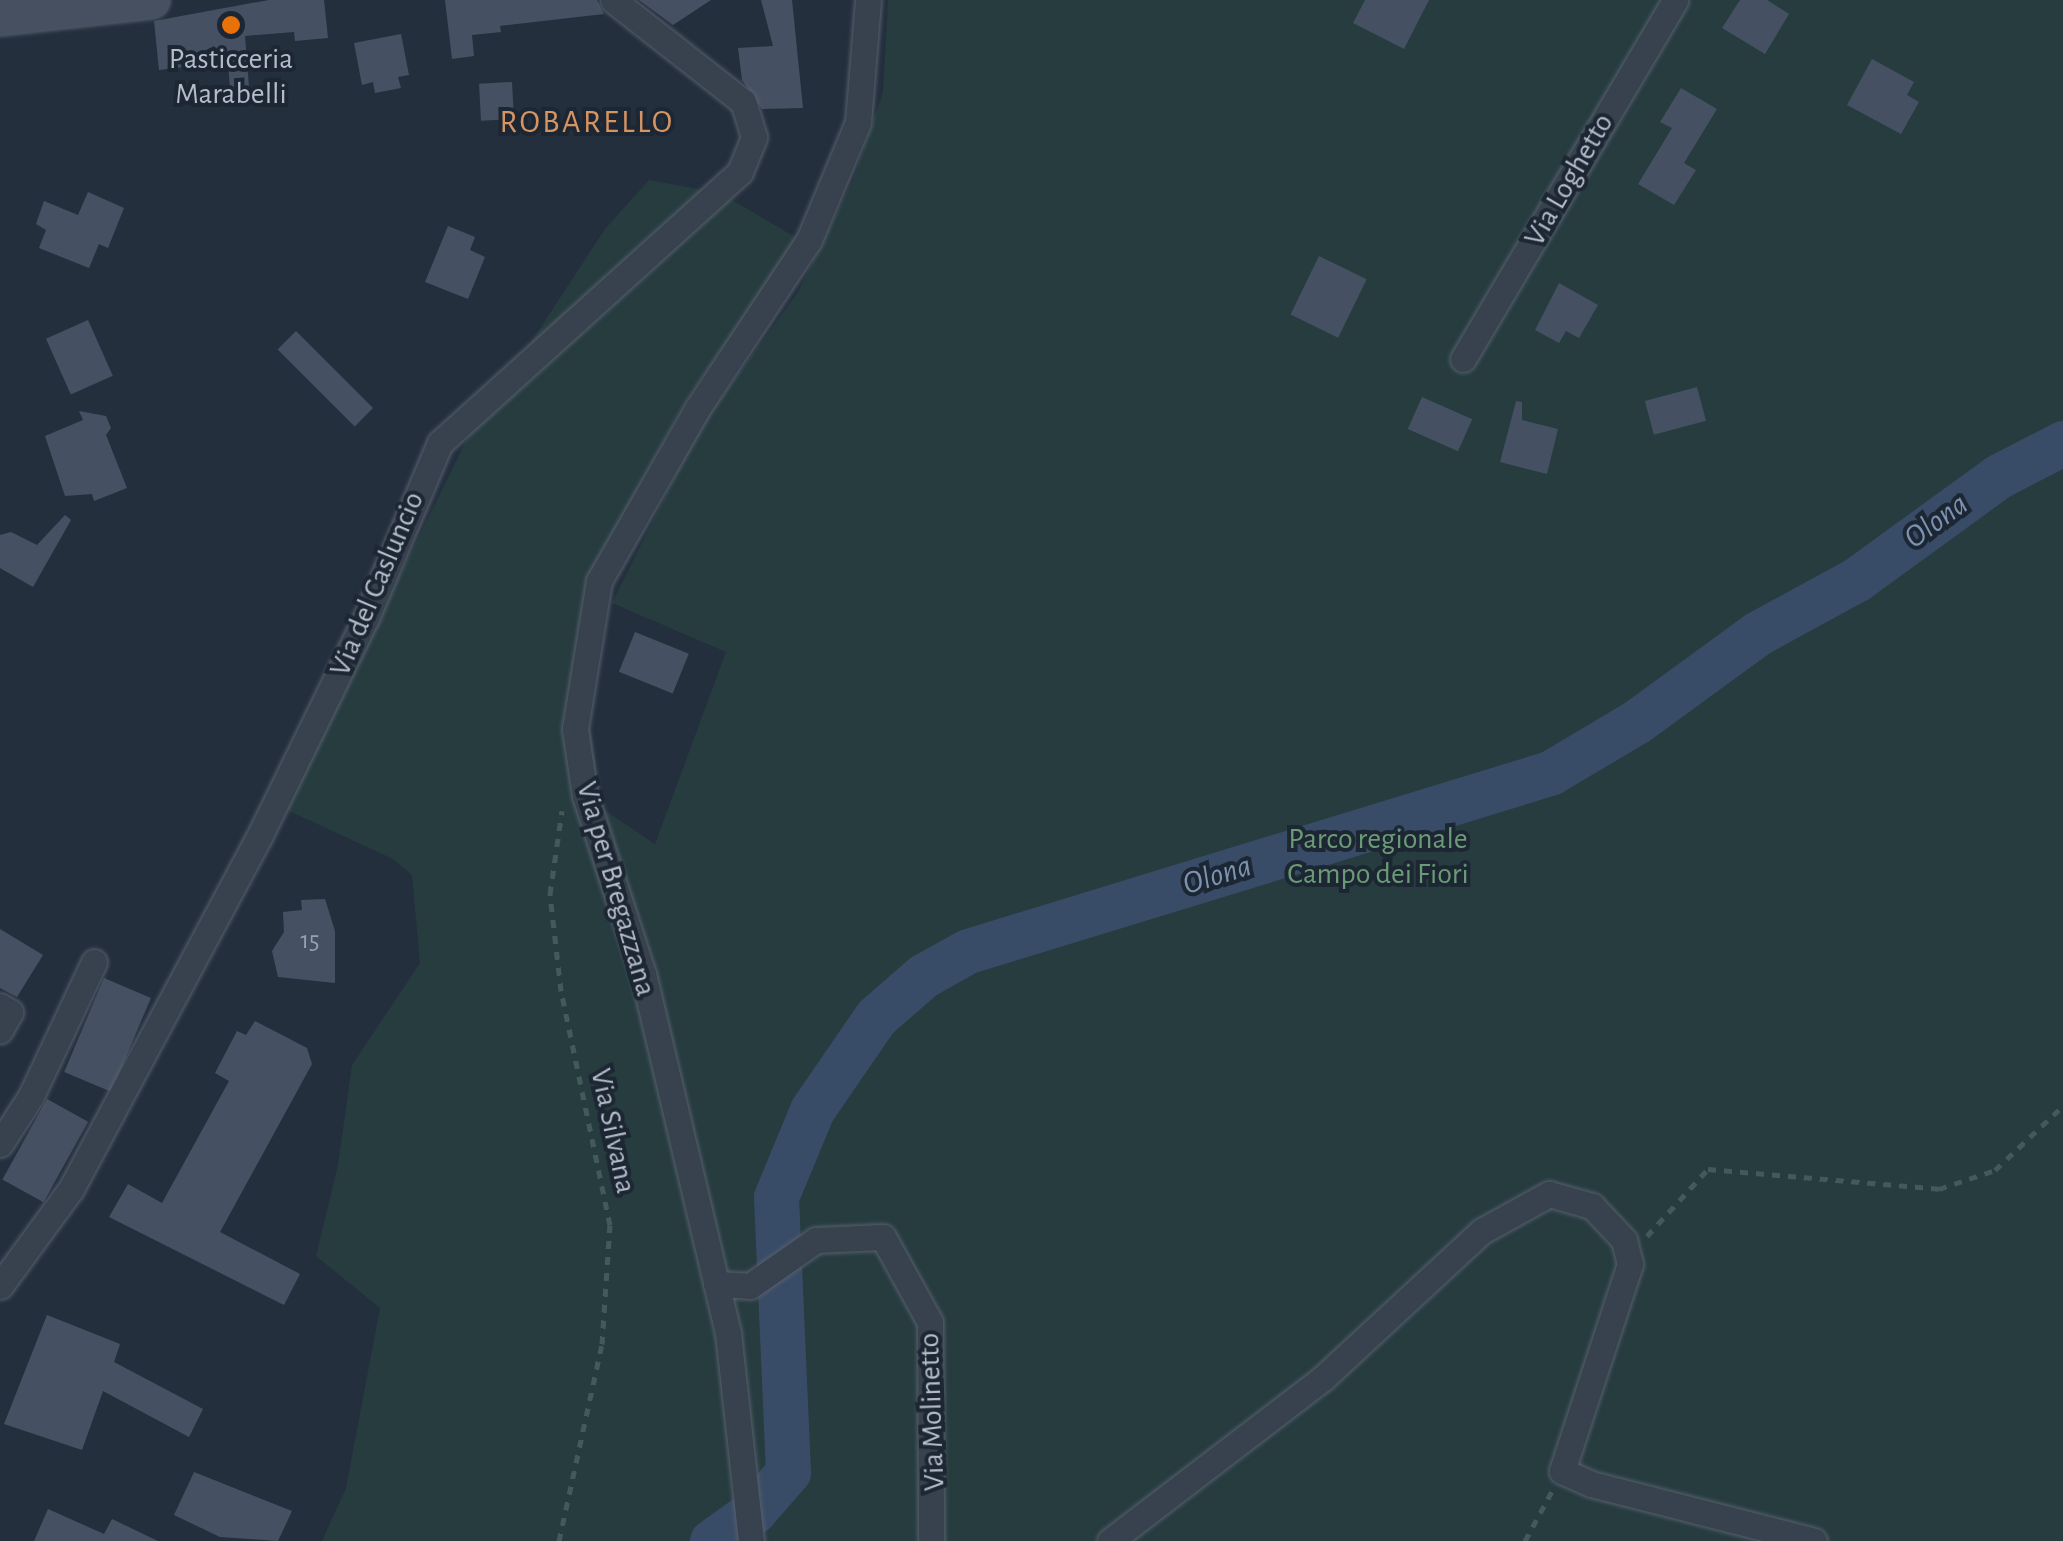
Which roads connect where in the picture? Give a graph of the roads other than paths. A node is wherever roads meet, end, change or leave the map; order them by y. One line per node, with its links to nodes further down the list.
1 (150, 0): 5 (main road)
2 (613, 0): 12 (street, Via del Casluncio)
3 (868, 0): 11 (street, Via per Bregazzana)
4 (1674, 0): 6 (street, Via Loghetto)
5 (0, 17)
6 (1463, 360)
7 (94, 962): 10 (street)
8 (0, 1006): 9 (street)
9 (0, 1030)
10 (0, 1144)
11 (716, 1284): 13 (street, Via per Bregazzana); 14 (street, Via Molinetto)
12 (0, 1286)
13 (750, 1541)
14 (931, 1541)
15 (1110, 1541): 16 (street)
16 (1814, 1541)

